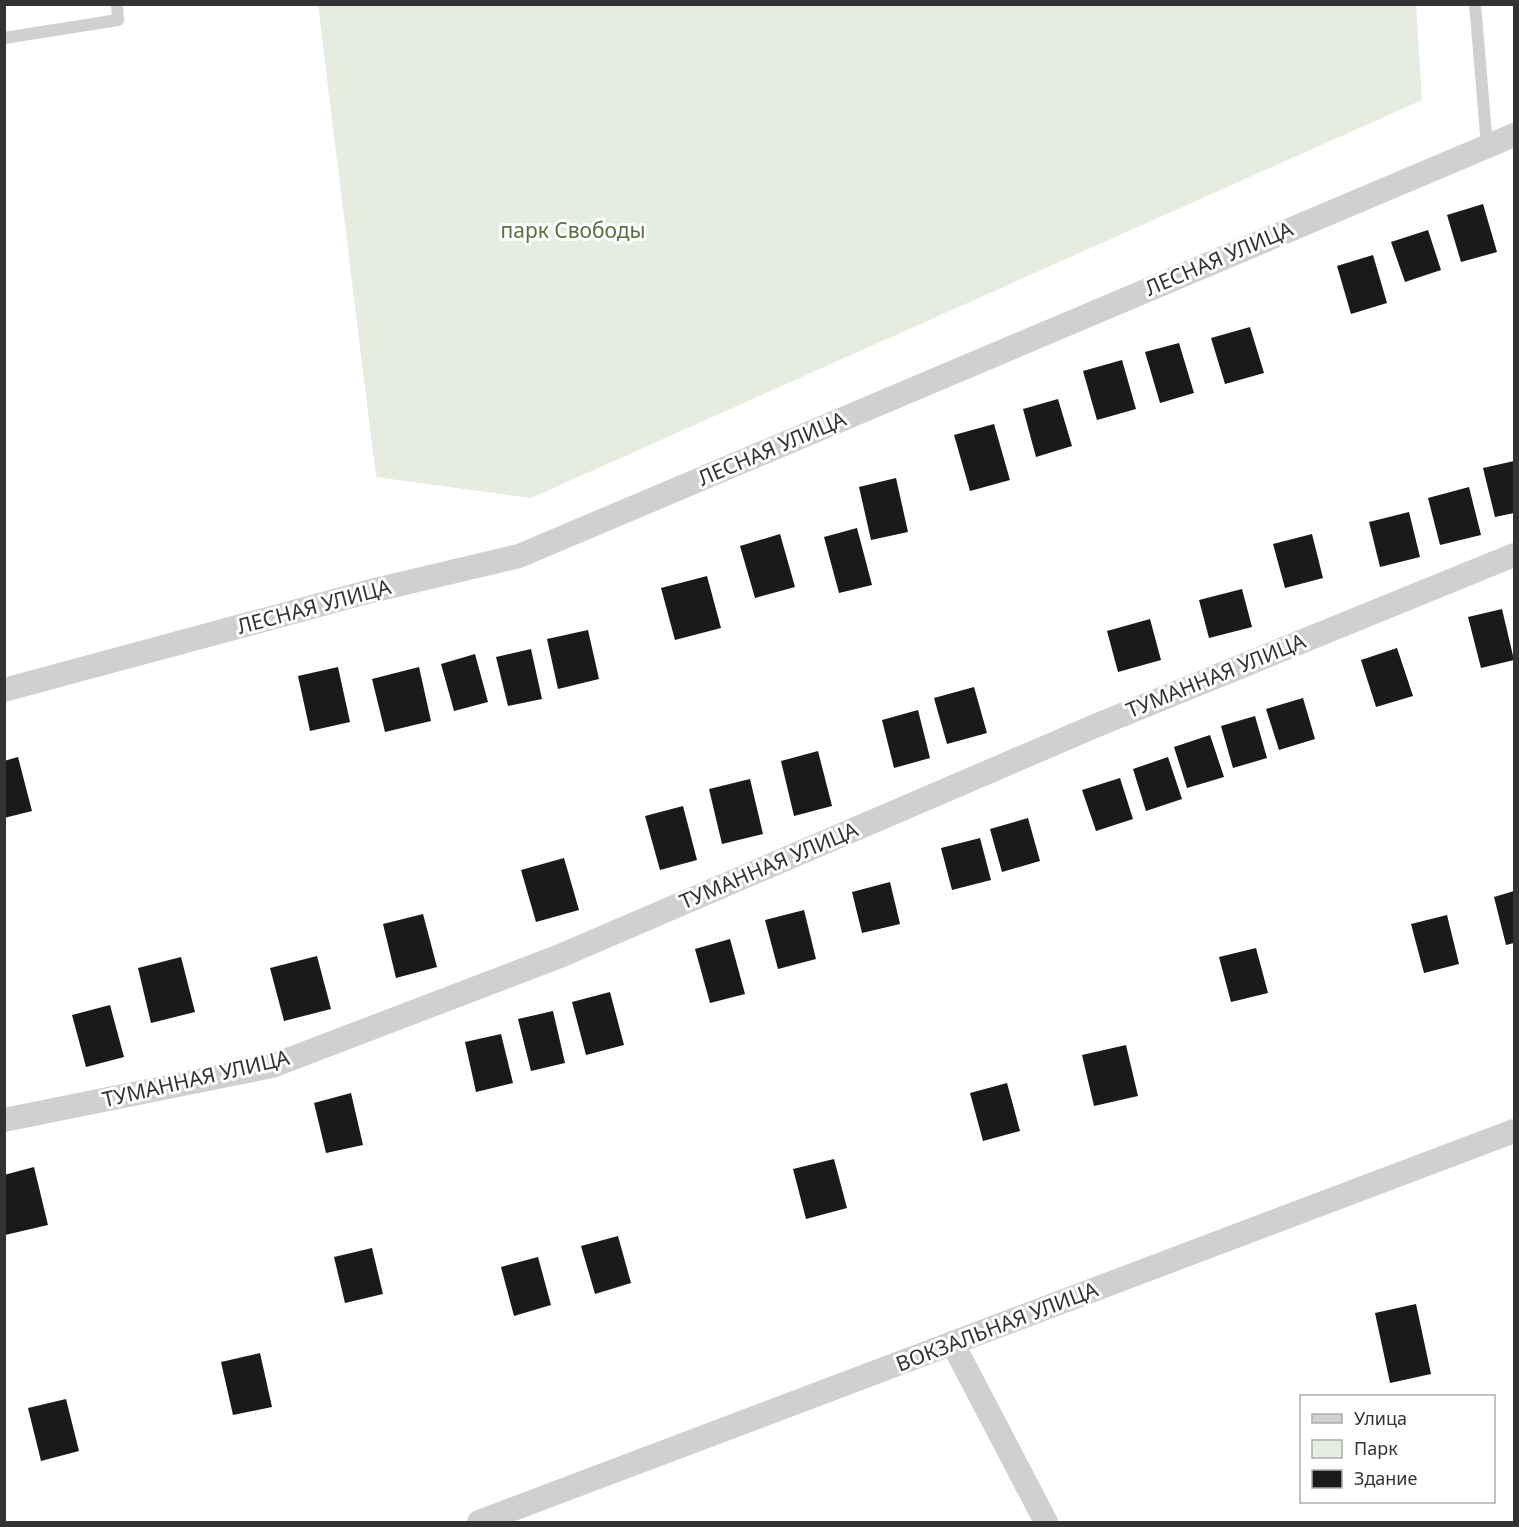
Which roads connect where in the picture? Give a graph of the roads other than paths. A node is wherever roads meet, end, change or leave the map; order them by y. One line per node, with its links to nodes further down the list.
1 (117, 4): 3 (lane)
2 (1475, 4): 5 (lane)
3 (4, 38)
4 (1515, 135): 5 (street, ЛЕСНАЯ УЛИЦА)
5 (1486, 146): 7 (street, ЛЕСНАЯ УЛИЦА)
6 (1515, 555): 8 (street, ТУМАННАЯ УЛИЦА)
7 (4, 690)
8 (4, 1120)
9 (1515, 1131): 10 (street, ВОКЗАЛЬНАЯ УЛИЦА)
10 (952, 1344): 11 (street, ВОКЗАЛЬНАЯ УЛИЦА); 12 (street)
11 (479, 1522)
12 (1046, 1522)

